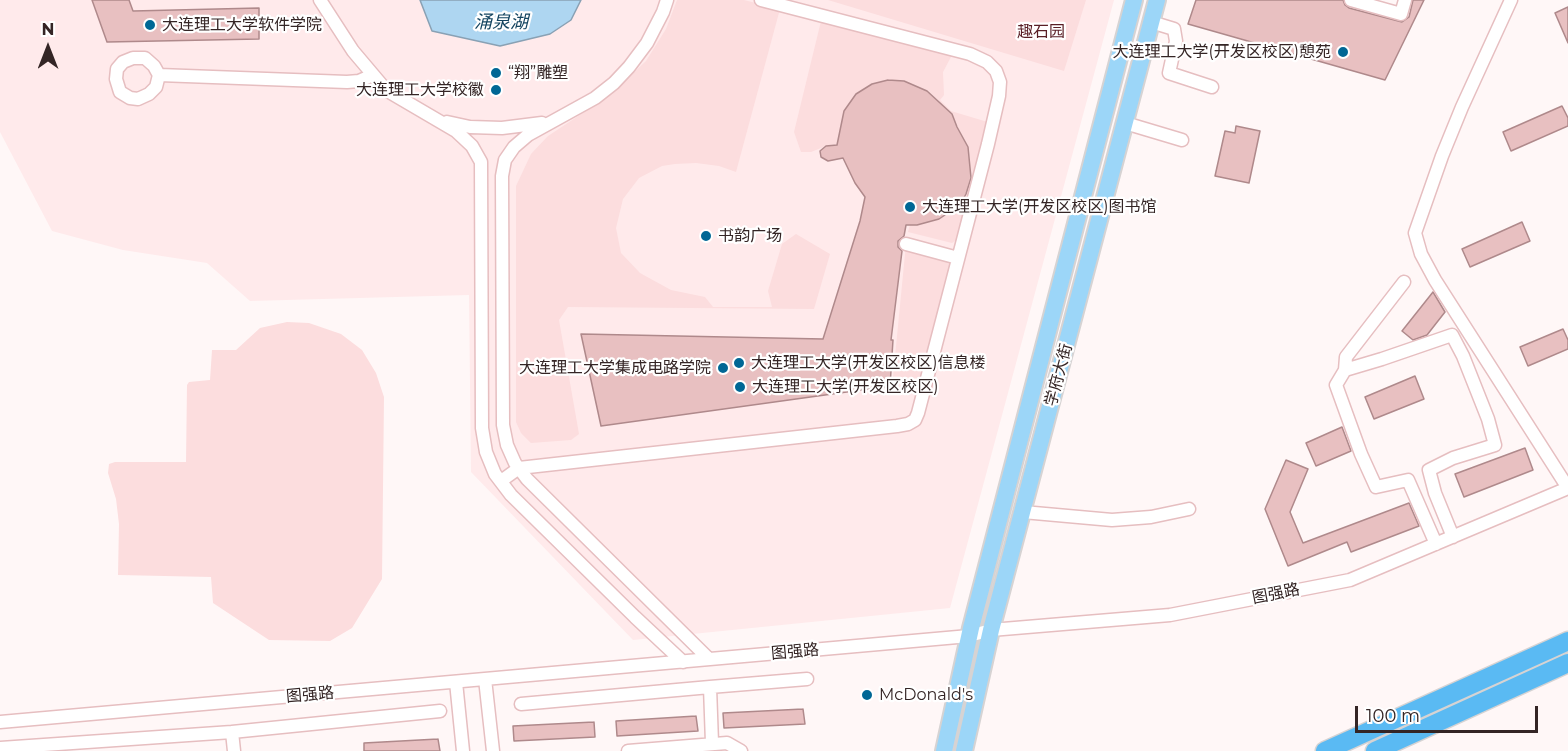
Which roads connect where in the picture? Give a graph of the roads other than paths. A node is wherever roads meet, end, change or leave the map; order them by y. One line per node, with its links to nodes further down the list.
1 (320, 0): 11 (street)
2 (667, 0): 14 (street)
3 (760, 0): 18 (street)
4 (1134, 0): 29 (main road, 学府大街)
5 (1157, 0): 9 (main road, 学府大街)
6 (1351, 0): 7 (street)
7 (1406, 0)
8 (1510, 0): 23 (street)
9 (1152, 22): 12 (street); 15 (main road, 学府大街)
10 (159, 75): 11 (street)
11 (373, 75): 13 (street)
12 (1212, 87)
13 (426, 114): 14 (street); 22 (street)
14 (561, 118): 21 (street)
15 (1125, 123): 16 (street); 25 (main road, 学府大街)
16 (1182, 140)
17 (906, 244): 18 (street)
18 (958, 258): 21 (street)
19 (1404, 282): 20 (street)
20 (1345, 370): 26 (street); 27 (street)
21 (519, 468): 22 (street); 31 (street)
22 (501, 481): 32 (street)
23 (1568, 488): 26 (street, 图强路)
24 (1189, 509): 25 (street)
25 (1023, 512): 28 (main road, 学府大街)
26 (1453, 537): 27 (street, 图强路)
27 (1436, 544): 28 (street, 图强路)
28 (992, 630): 29 (street, 图强路); 50 (main road, 学府大街)
29 (969, 636): 31 (street, 图强路); 49 (main road, 学府大街)
30 (1568, 640): 51 (highway)
31 (709, 659): 32 (street, 图强路)
32 (683, 662): 35 (street, 图强路)
33 (1568, 663): 52 (highway)
34 (807, 678): 37 (street)
35 (485, 679): 36 (street, 图强路); 46 (street)
36 (456, 682): 40 (street, 图强路); 45 (street)
37 (710, 687): 38 (street); 42 (street)
38 (521, 704)
39 (440, 711): 41 (street)
40 (0, 722)
41 (232, 732): 43 (street); 44 (street)
42 (712, 743): 47 (street); 48 (street)
43 (0, 748)
44 (234, 751)
45 (463, 751)
46 (493, 751)
47 (628, 751)
48 (741, 751)
49 (944, 751)
50 (964, 751)
51 (1325, 751)
52 (1375, 751)

